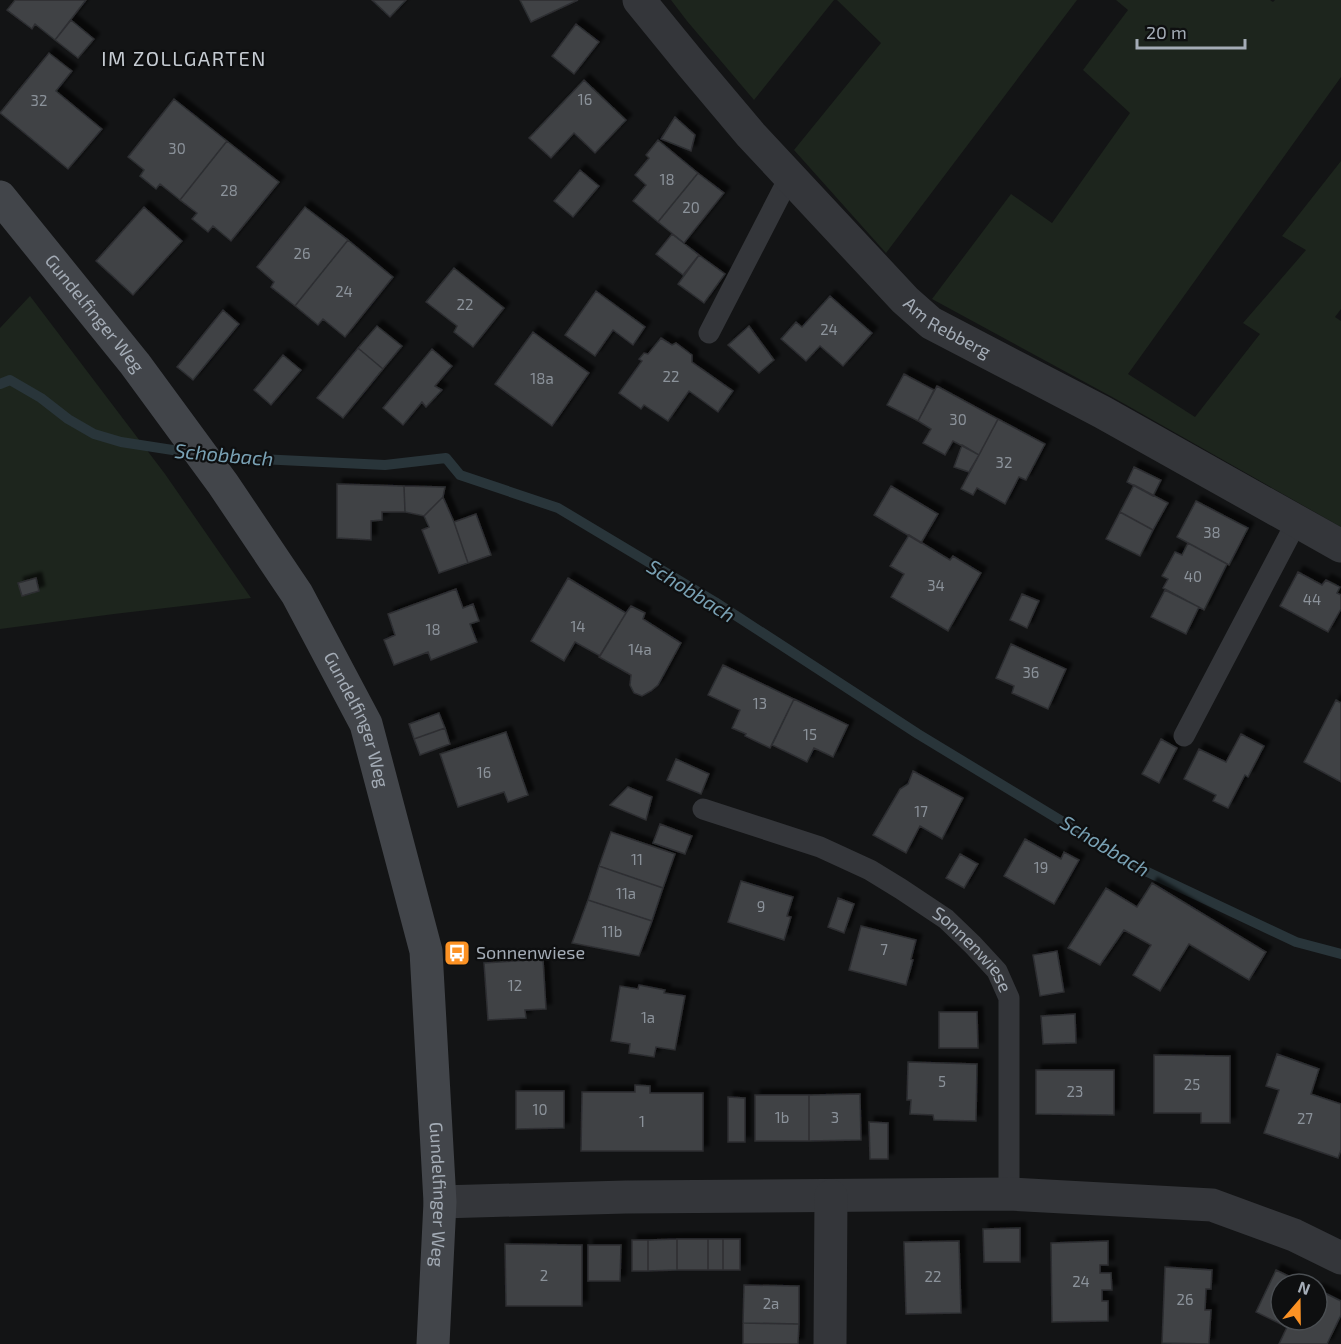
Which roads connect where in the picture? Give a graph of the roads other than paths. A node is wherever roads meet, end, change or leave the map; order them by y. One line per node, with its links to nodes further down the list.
1 (639, 0): 2 (street, Am Rebberg)
2 (790, 176): 4 (lane); 5 (street, Am Rebberg)
3 (0, 197): 11 (street, Gundelfinger Weg)
4 (709, 333)
5 (1297, 521): 6 (street, Am Rebberg); 7 (lane)
6 (1341, 546)
7 (1184, 736)
8 (703, 809): 9 (lane, Sonnenwiese)
9 (1009, 1194): 10 (street); 12 (street)
10 (831, 1196): 11 (street); 14 (street)
11 (440, 1202): 13 (street, Gundelfinger Weg)
12 (1341, 1258)
13 (433, 1344)
14 (830, 1344)

